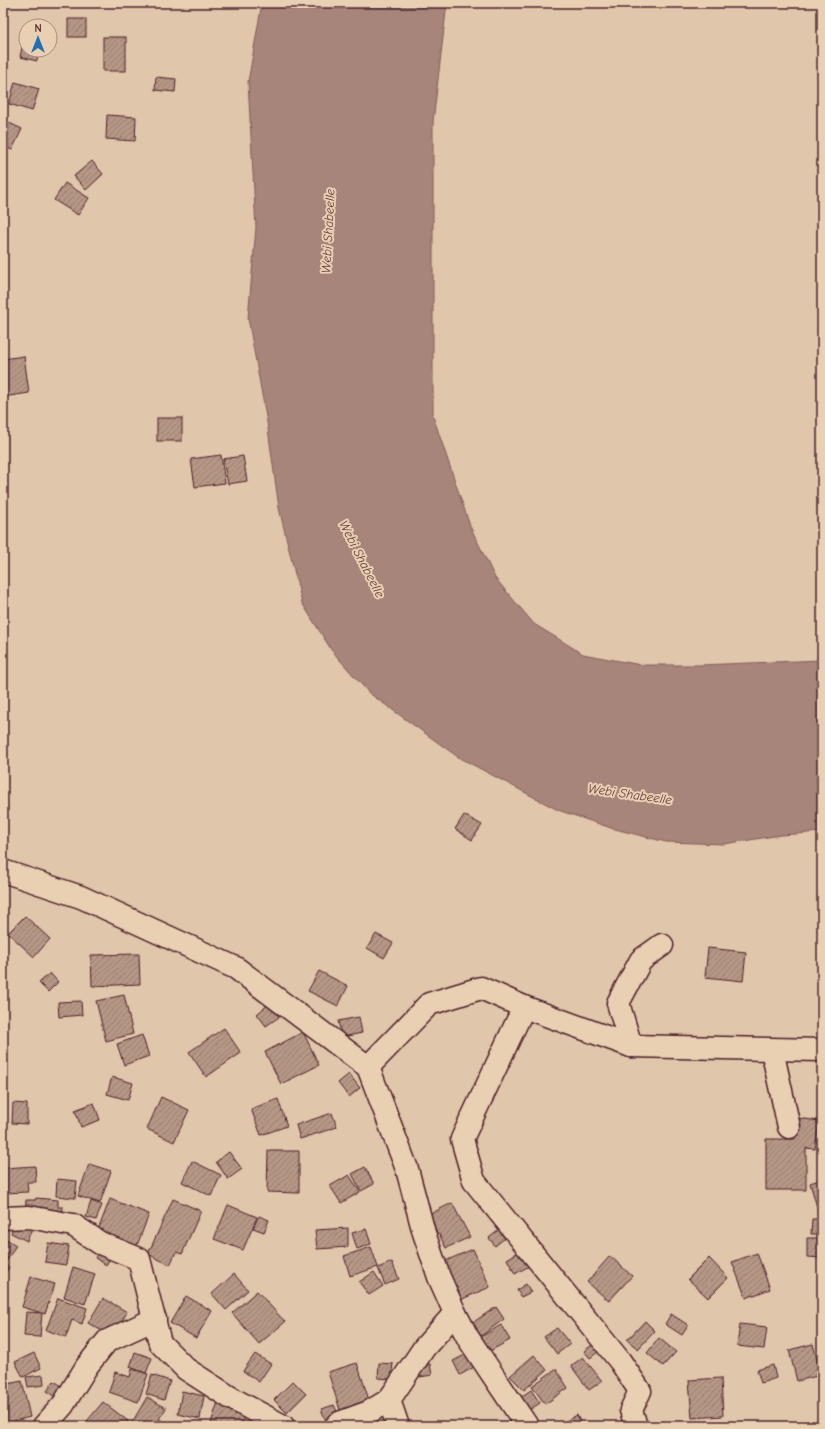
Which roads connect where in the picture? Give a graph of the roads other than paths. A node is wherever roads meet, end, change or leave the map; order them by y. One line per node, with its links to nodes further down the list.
1 (3, 871): 7 (street)
2 (662, 945): 4 (street)
3 (524, 1007): 4 (street); 7 (street); 18 (street)
4 (631, 1046): 5 (street)
5 (772, 1050): 6 (street); 8 (street)
6 (822, 1050)
7 (368, 1068): 10 (street)
8 (789, 1127)
9 (3, 1218): 11 (street)
10 (454, 1312): 12 (street); 17 (street)
11 (154, 1319): 13 (street); 14 (street)
12 (389, 1400): 15 (street); 16 (street)
13 (44, 1426)
14 (283, 1426)
15 (336, 1426)
16 (398, 1426)
17 (527, 1426)
18 (636, 1426)

